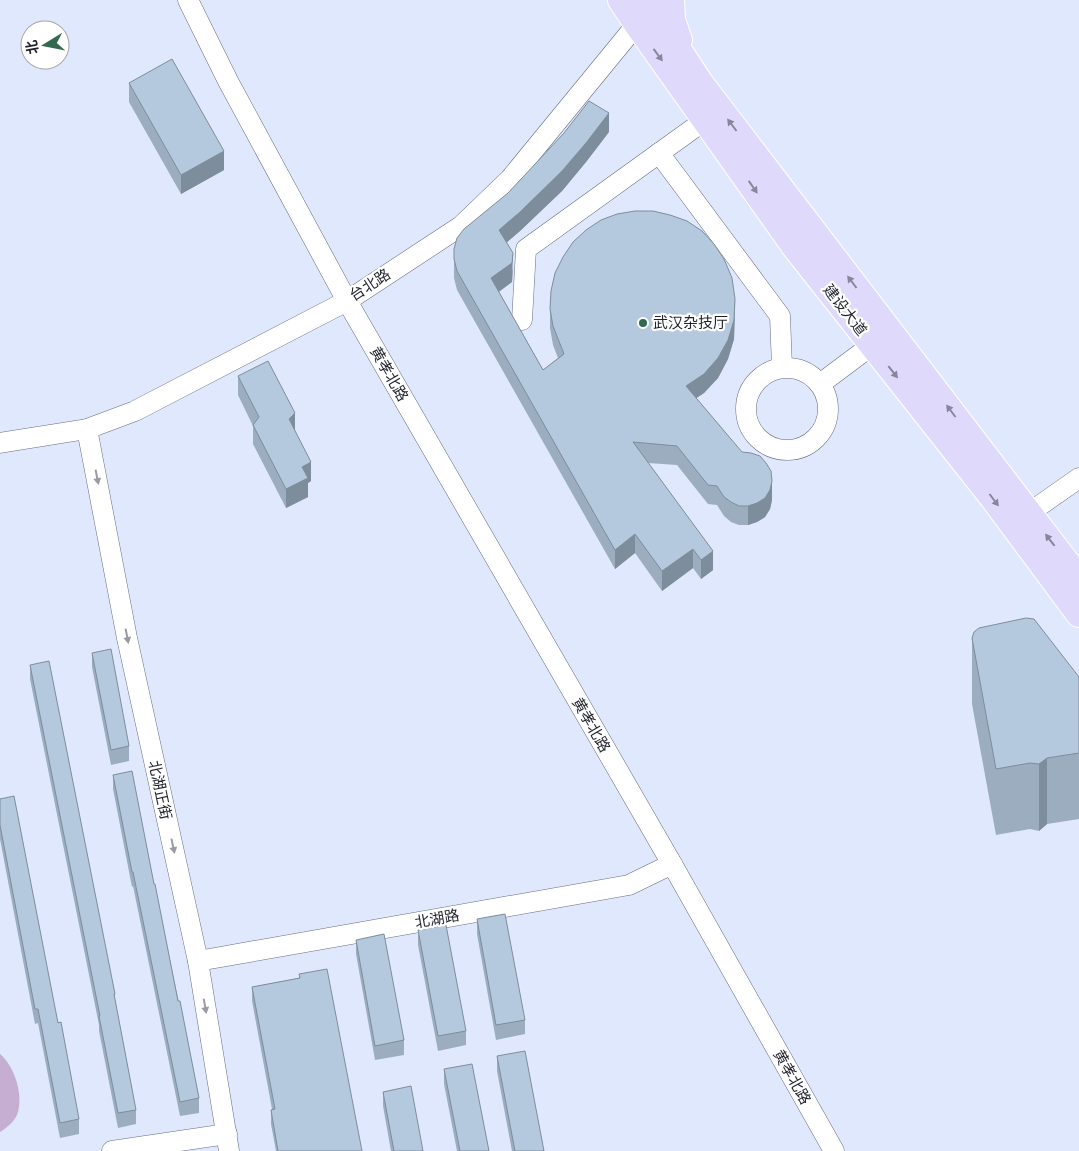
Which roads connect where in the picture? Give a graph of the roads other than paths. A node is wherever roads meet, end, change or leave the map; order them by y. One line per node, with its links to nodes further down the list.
1 (188, 0): 6 (street, 黄孝北路)
2 (621, 0): 3 (main road, 建设大道)
3 (651, 6): 4 (main road, 建设大道, one-way to 4); 6 (street, 台北路); 14 (main road, 建设大道, one-way to 3)
4 (705, 120): 5 (street); 8 (main road, 建设大道, one-way to 8)
5 (660, 153): 7 (street); 9 (street)
6 (347, 300): 11 (street, 台北路); 17 (street, 黄孝北路)
7 (522, 320)
8 (872, 345): 10 (street); 16 (main road, 建设大道, one-way to 16)
9 (782, 367): 10 (street); 10 (street)
10 (820, 384)
11 (87, 429): 12 (street, 台北路); 18 (street, 北湖正街, one-way to 18)
12 (0, 443)
13 (1079, 478): 14 (street)
14 (1029, 513): 15 (main road, 建设大道, one-way to 14)
15 (1079, 579)
16 (1079, 614)
17 (672, 864): 18 (street, 北湖路); 21 (street, 黄孝北路)
18 (198, 961): 19 (street, 北湖正街, one-way to 19)
19 (228, 1143): 20 (street)
20 (112, 1151)
21 (834, 1151)

